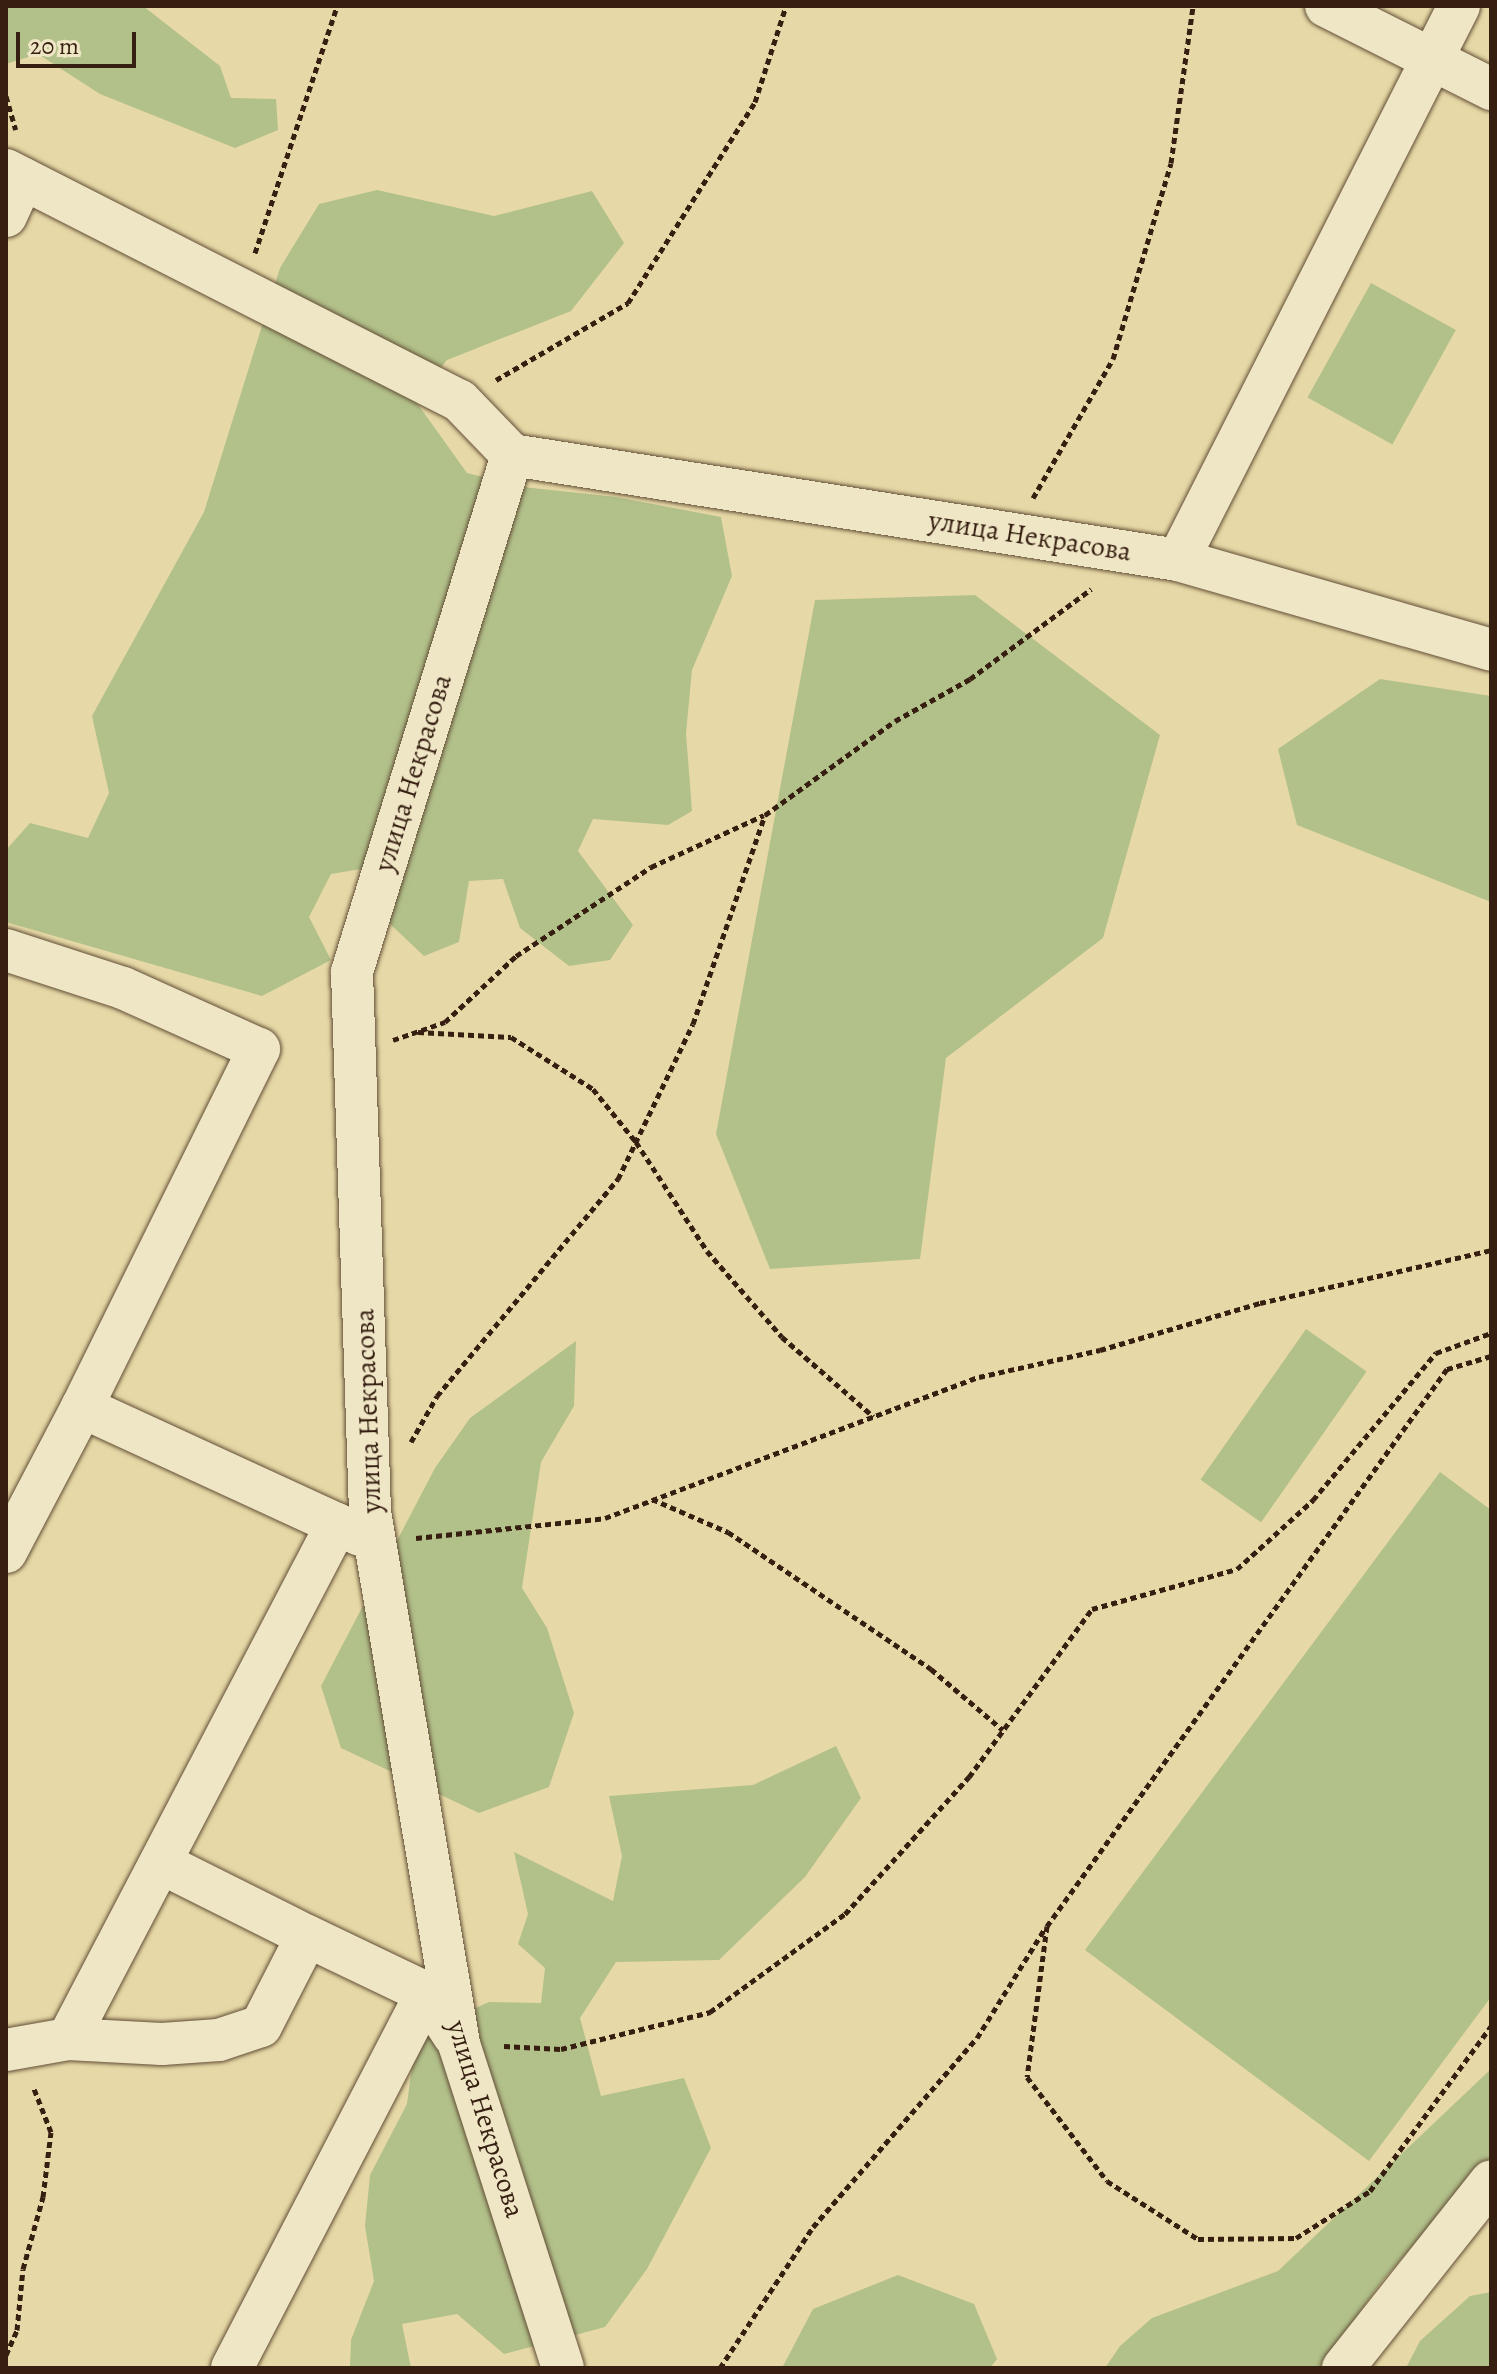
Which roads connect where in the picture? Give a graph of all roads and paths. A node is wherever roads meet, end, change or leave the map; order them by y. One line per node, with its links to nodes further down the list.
1 (337, 6): 9 (path)
2 (786, 6): 10 (path)
3 (1193, 6): 12 (path)
4 (1326, 6): 6 (street)
5 (1459, 6): 6 (street)
6 (1431, 58): 7 (street); 13 (street)
7 (1491, 89)
8 (12, 188): 9 (street)
9 (242, 292): 10 (street)
10 (460, 401): 11 (street)
11 (512, 455): 12 (street, улица Некрасова); 19 (street, улица Некрасова)
12 (1013, 534): 13 (street, улица Некрасова)
13 (1178, 560): 15 (street, улица Некрасова)
14 (1099, 583): 16 (path)
15 (1491, 650)
16 (765, 815): 18 (path); 20 (path)
17 (6, 950): 24 (street)
18 (418, 1032): 19 (path); 20 (path)
19 (355, 1054): 29 (street, улица Некрасова)
20 (636, 1142): 25 (path); 26 (path)
21 (1491, 1250): 25 (path)
22 (1491, 1333): 31 (path)
23 (1491, 1356): 33 (path)
24 (82, 1407): 28 (street); 30 (street)
25 (873, 1416): 27 (path)
26 (407, 1448)
27 (651, 1499): 29 (path); 31 (path)
28 (337, 1524): 29 (street); 32 (street)
29 (375, 1542): 38 (street, улица Некрасова)
30 (6, 1552)
31 (1003, 1730): 38 (path)
32 (161, 1863): 34 (street); 37 (street)
33 (1047, 1926): 36 (path); 44 (path)
34 (307, 1936): 35 (street); 37 (street)
35 (426, 1993): 38 (street); 42 (street)
36 (1491, 2026)
37 (68, 2039): 39 (street)
38 (459, 2044): 43 (street, улица Некрасова)
39 (17, 2062): 41 (path)
40 (1491, 2181): 45 (street)
41 (6, 2355)
42 (232, 2368)
43 (563, 2368)
44 (720, 2368)
45 (1343, 2368)

